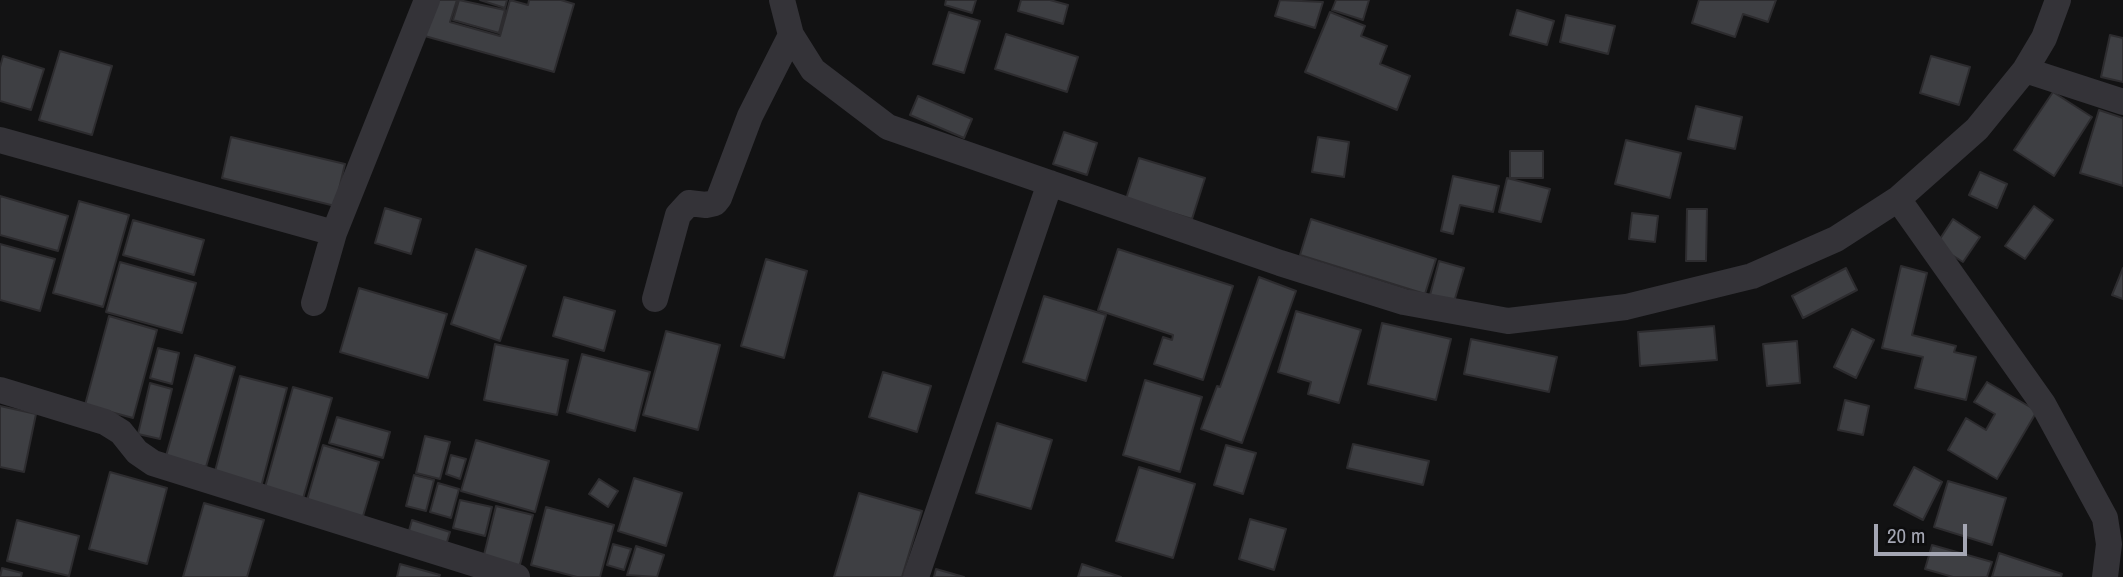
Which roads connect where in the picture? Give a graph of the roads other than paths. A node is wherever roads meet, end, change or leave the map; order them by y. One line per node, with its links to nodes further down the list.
1 (427, 0): 10 (street)
2 (782, 0): 4 (street)
3 (2058, 0): 5 (street)
4 (791, 35): 8 (street); 11 (street)
5 (2025, 70): 6 (street); 9 (street)
6 (2123, 102)
7 (0, 140): 10 (street)
8 (1049, 183): 9 (street); 15 (street)
9 (1898, 199): 16 (street)
10 (334, 233): 12 (street)
11 (655, 299)
12 (314, 303)
13 (0, 390): 14 (street)
14 (517, 577)
15 (916, 577)
16 (2105, 577)

